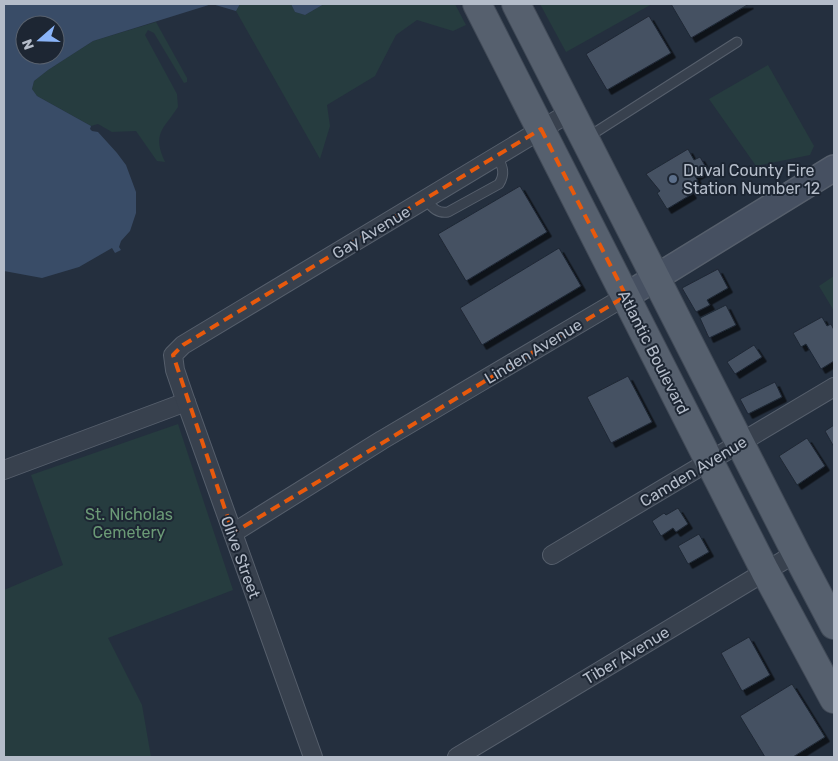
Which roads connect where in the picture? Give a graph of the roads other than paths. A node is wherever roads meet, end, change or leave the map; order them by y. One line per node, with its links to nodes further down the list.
1 (477, 4): 5 (main road, Atlantic Boulevard)
2 (516, 4): 4 (main road)
3 (737, 42): 6 (lane)
4 (572, 111): 5 (street, Gay Avenue); 6 (main road)
5 (540, 129): 7 (street, Gay Avenue); 11 (main road, Atlantic Boulevard)
6 (585, 138): 10 (main road)
7 (497, 155): 9 (street, Gay Avenue); 9 (lane)
8 (834, 168): 10 (street, Linden Avenue)
9 (426, 199): 12 (street, Gay Avenue)
10 (655, 278): 11 (street, Linden Avenue); 15 (main road)
11 (626, 296): 16 (main road, Atlantic Boulevard); 18 (street, Linden Avenue)
12 (173, 355): 14 (street, Olive Street)
13 (834, 387): 15 (street, Camden Avenue)
14 (186, 402): 17 (street); 18 (street, Olive Street)
15 (740, 443): 16 (street, Camden Avenue); 20 (main road)
16 (709, 461): 19 (street, Camden Avenue); 21 (main road, Atlantic Boulevard)
17 (4, 470)
18 (233, 533): 24 (street, Olive Street)
19 (552, 554)
20 (796, 554): 21 (street, Tiber Avenue); 22 (main road)
21 (765, 571): 23 (main road, Atlantic Boulevard); 25 (street, Tiber Avenue)
22 (834, 625)
23 (834, 700)
24 (312, 757)
25 (457, 757)

